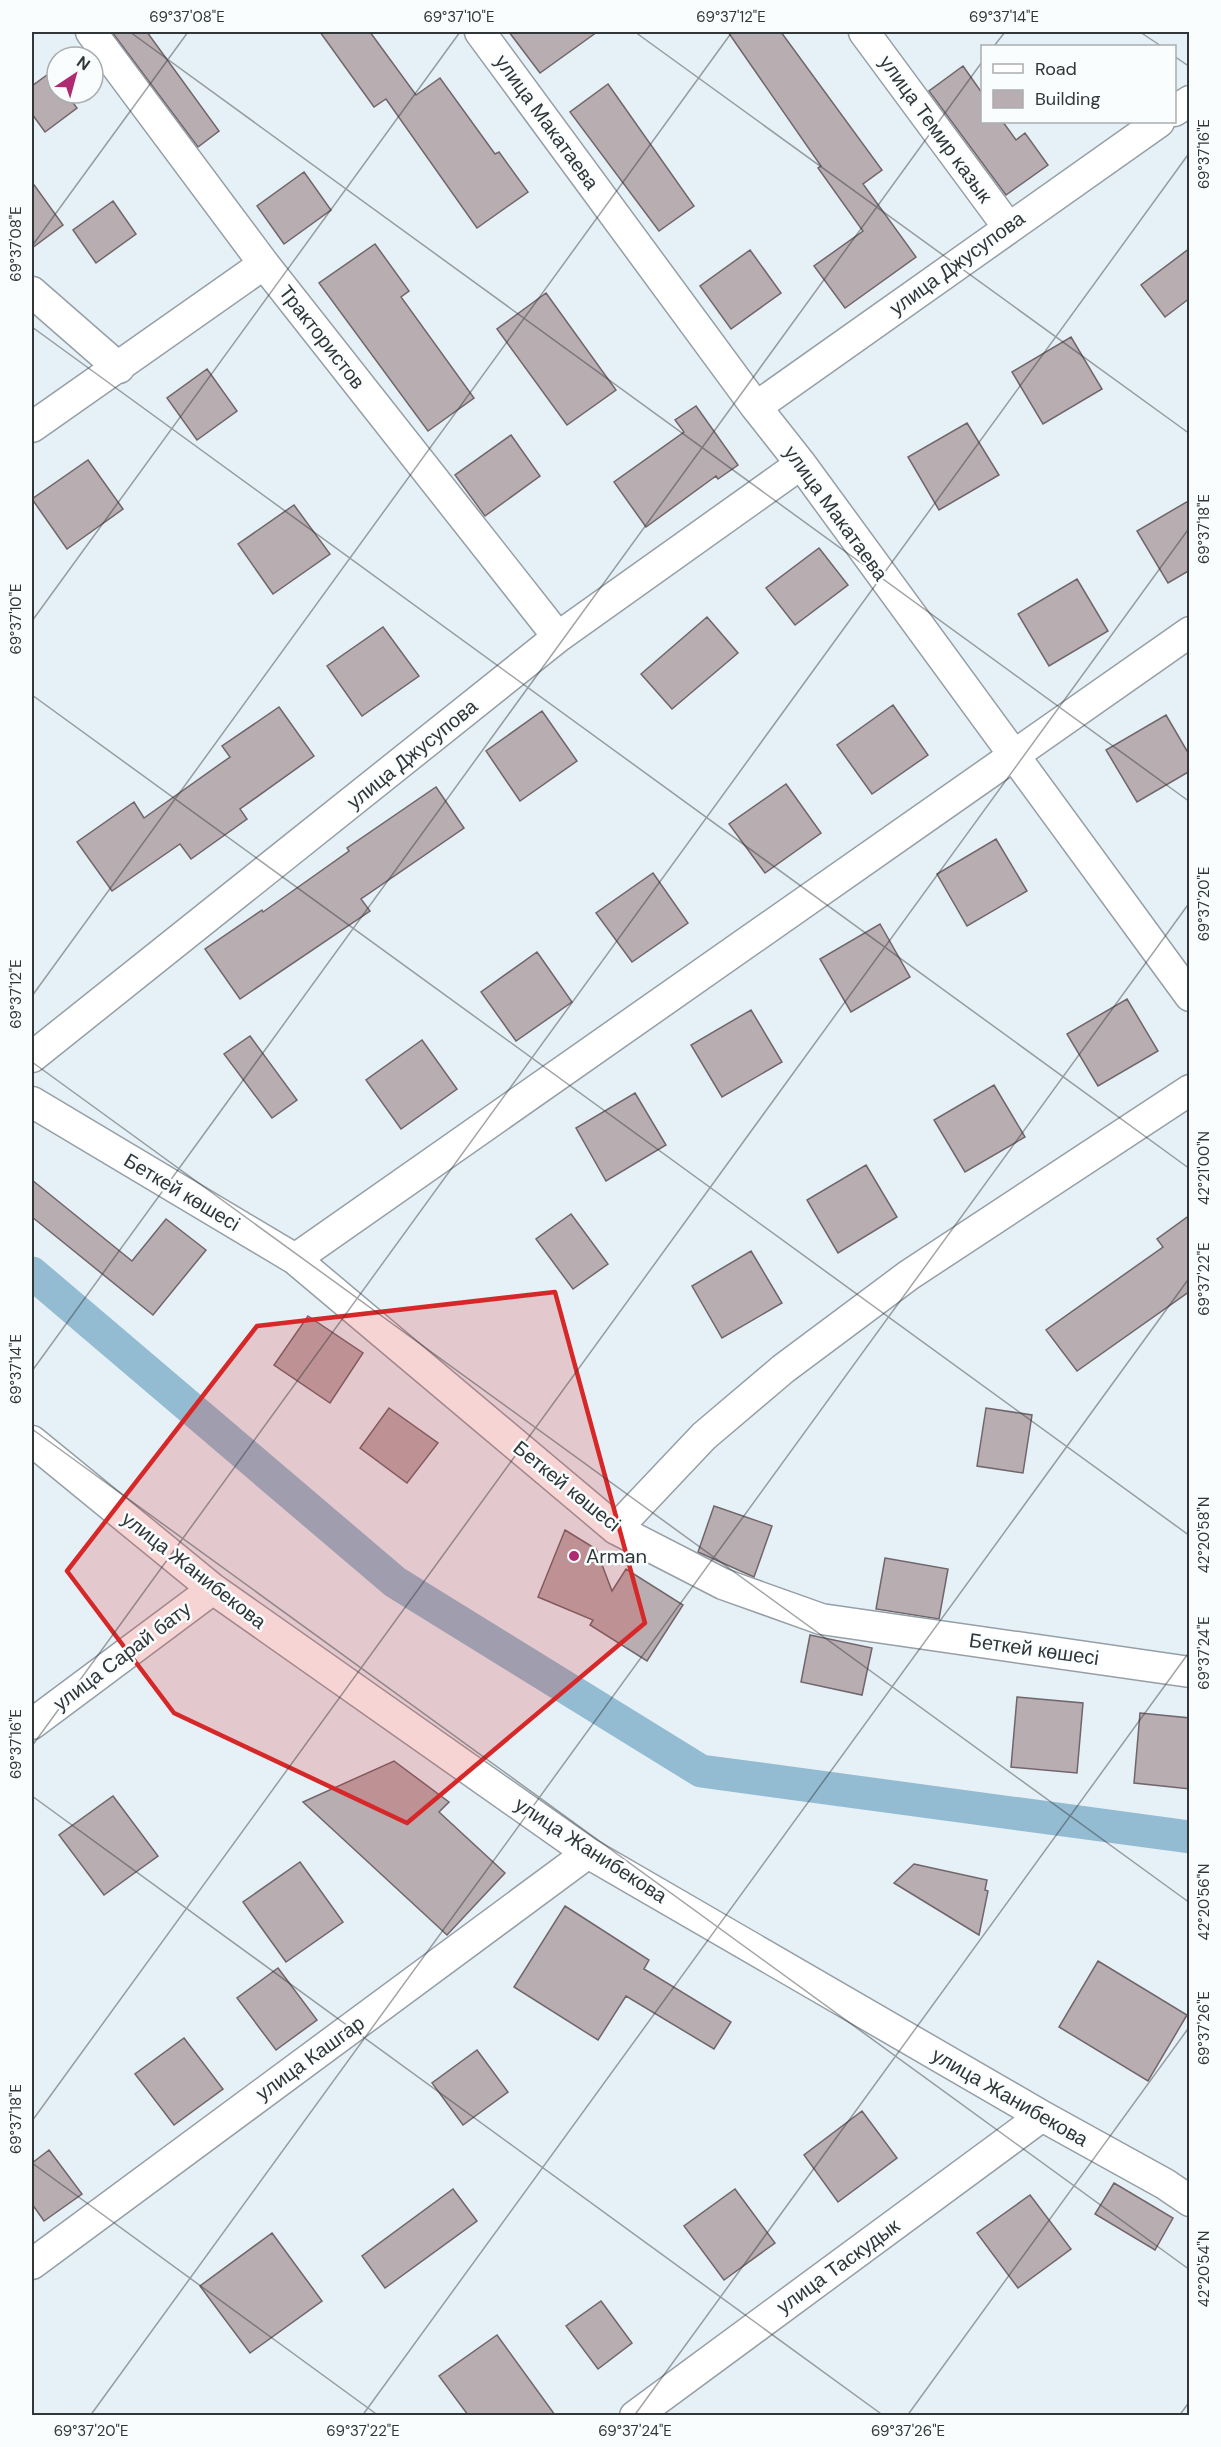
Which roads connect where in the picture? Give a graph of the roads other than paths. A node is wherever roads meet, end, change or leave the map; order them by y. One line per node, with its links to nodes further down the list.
1 (91, 32): 8 (street, Трактористов)
2 (480, 32): 11 (street, улица Макатаева)
3 (864, 32): 7 (street, улица Темир казык)
4 (1190, 101): 5 (street)
5 (1176, 110)
6 (1158, 123): 7 (street, улица Джусупова)
7 (1008, 226): 11 (street, улица Джусупова)
8 (264, 264): 10 (street); 15 (street, Трактористов)
9 (32, 292): 10 (street)
10 (119, 368): 12 (street)
11 (756, 407): 13 (street, улица Макатаева)
12 (32, 427)
13 (801, 464): 15 (street, улица Джусупова); 16 (street, улица Макатаева)
14 (1190, 632): 16 (street)
15 (558, 637): 18 (street, улица Джусупова)
16 (1012, 755): 17 (street, улица Макатаева); 21 (street)
17 (1190, 996)
18 (32, 1057)
19 (1190, 1090): 23 (street)
20 (32, 1102): 21 (street, Беткей көшесі)
21 (295, 1259): 23 (street, Беткей көшесі)
22 (32, 1441): 24 (street, улица Жанибекова)
23 (616, 1529): 25 (street, Беткей көшесі)
24 (213, 1589): 26 (street, улица Сарай бату); 27 (street, улица Жанибекова)
25 (1190, 1672)
26 (32, 1724)
27 (588, 1853): 28 (street, улица Жанибекова); 30 (street, улица Кашгар)
28 (1041, 2116): 29 (street, улица Жанибекова); 31 (street, улица Таскудык)
29 (1190, 2201)
30 (32, 2264)
31 (635, 2415)

